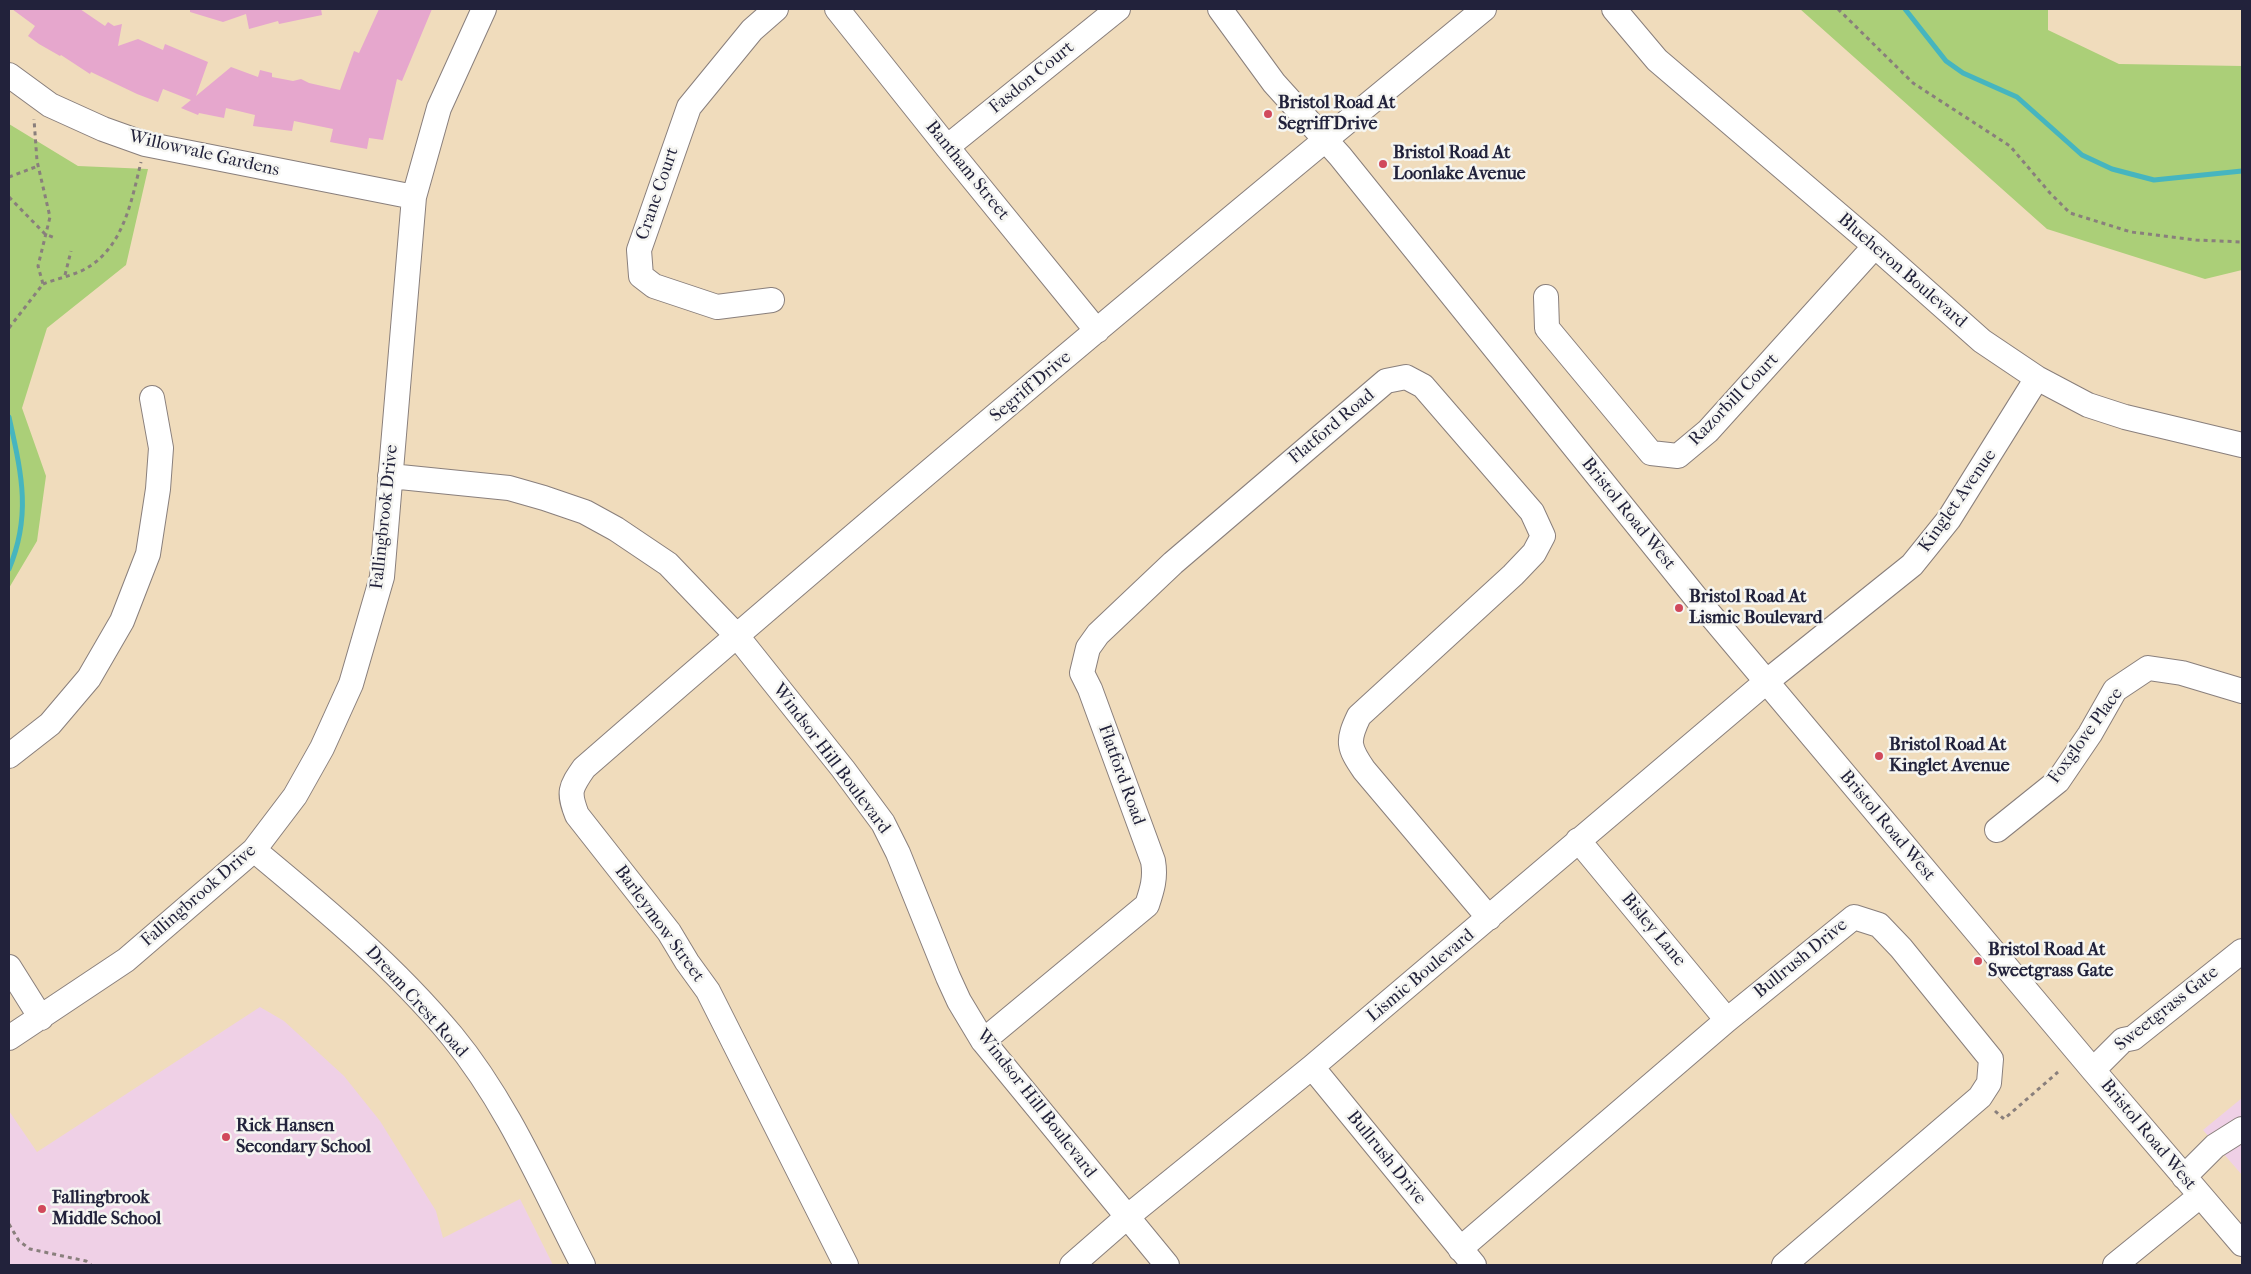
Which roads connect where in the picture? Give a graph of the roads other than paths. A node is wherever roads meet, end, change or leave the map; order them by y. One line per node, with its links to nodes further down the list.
1 (484, 9): 11 (street, Fallingbrook Drive)
2 (776, 9): 14 (street, Crane Court)
3 (837, 9): 10 (street, Bantham Street)
4 (1118, 9): 10 (street, Fasdon Court)
5 (1220, 9): 9 (street, Bristol Road West)
6 (1484, 9): 9 (street, Segriff Drive)
7 (1614, 9): 12 (street, Blueheron Boulevard)
8 (9, 75): 11 (street, Willowvale Gardens)
9 (1326, 140): 15 (street, Segriff Drive); 21 (street, Bristol Road West)
10 (947, 147): 15 (street, Bantham Street)
11 (414, 196): 19 (street, Fallingbrook Drive)
12 (1876, 246): 13 (street, Razorbill Court); 16 (street, Blueheron Boulevard)
13 (1546, 297)
14 (772, 300)
15 (1098, 331): 20 (street, Segriff Drive)
16 (2037, 378): 18 (street, Blueheron Boulevard); 21 (street, Kinglet Avenue)
17 (152, 398): 23 (street)
18 (2242, 445)
19 (390, 476): 20 (street, Windsor Hill Boulevard); 26 (street, Fallingbrook Drive)
20 (737, 636): 33 (street, Windsor Hill Boulevard); 43 (street, Barleymow Street)
21 (1766, 682): 25 (street, Lismic Boulevard); 35 (street, Bristol Road West)
22 (2242, 691): 24 (street, Foxglove Place)
23 (9, 756)
24 (1997, 830)
25 (1578, 840): 27 (street, Lismic Boulevard); 31 (street, Bisley Lane)
26 (254, 850): 30 (street, Fallingbrook Drive); 42 (street, Dream Crest Road)
27 (1489, 918): 33 (street, Flatford Road); 34 (street, Lismic Boulevard)
28 (2242, 950): 35 (street, Sweetgrass Gate)
29 (9, 968): 30 (street)
30 (41, 1018): 32 (street, Fallingbrook Drive)
31 (1727, 1020): 41 (street, Bullrush Drive); 46 (street, Bullrush Drive)
32 (9, 1038)
33 (983, 1041): 39 (street, Windsor Hill Boulevard)
34 (1312, 1067): 39 (street, Lismic Boulevard); 41 (street, Bullrush Drive)
35 (2093, 1070): 37 (street, Bristol Road West)
36 (2242, 1129): 37 (street)
37 (2184, 1178): 38 (street, Bristol Road West)
38 (2200, 1196): 40 (street, Bristol Road West); 47 (street, Bristol Road West)
39 (1127, 1217): 44 (street, Lismic Boulevard); 45 (street, Windsor Hill Boulevard)
40 (2241, 1241)
41 (1467, 1257)
42 (583, 1265)
43 (846, 1265)
44 (1072, 1265)
45 (1166, 1265)
46 (1784, 1265)
47 (2115, 1265)

